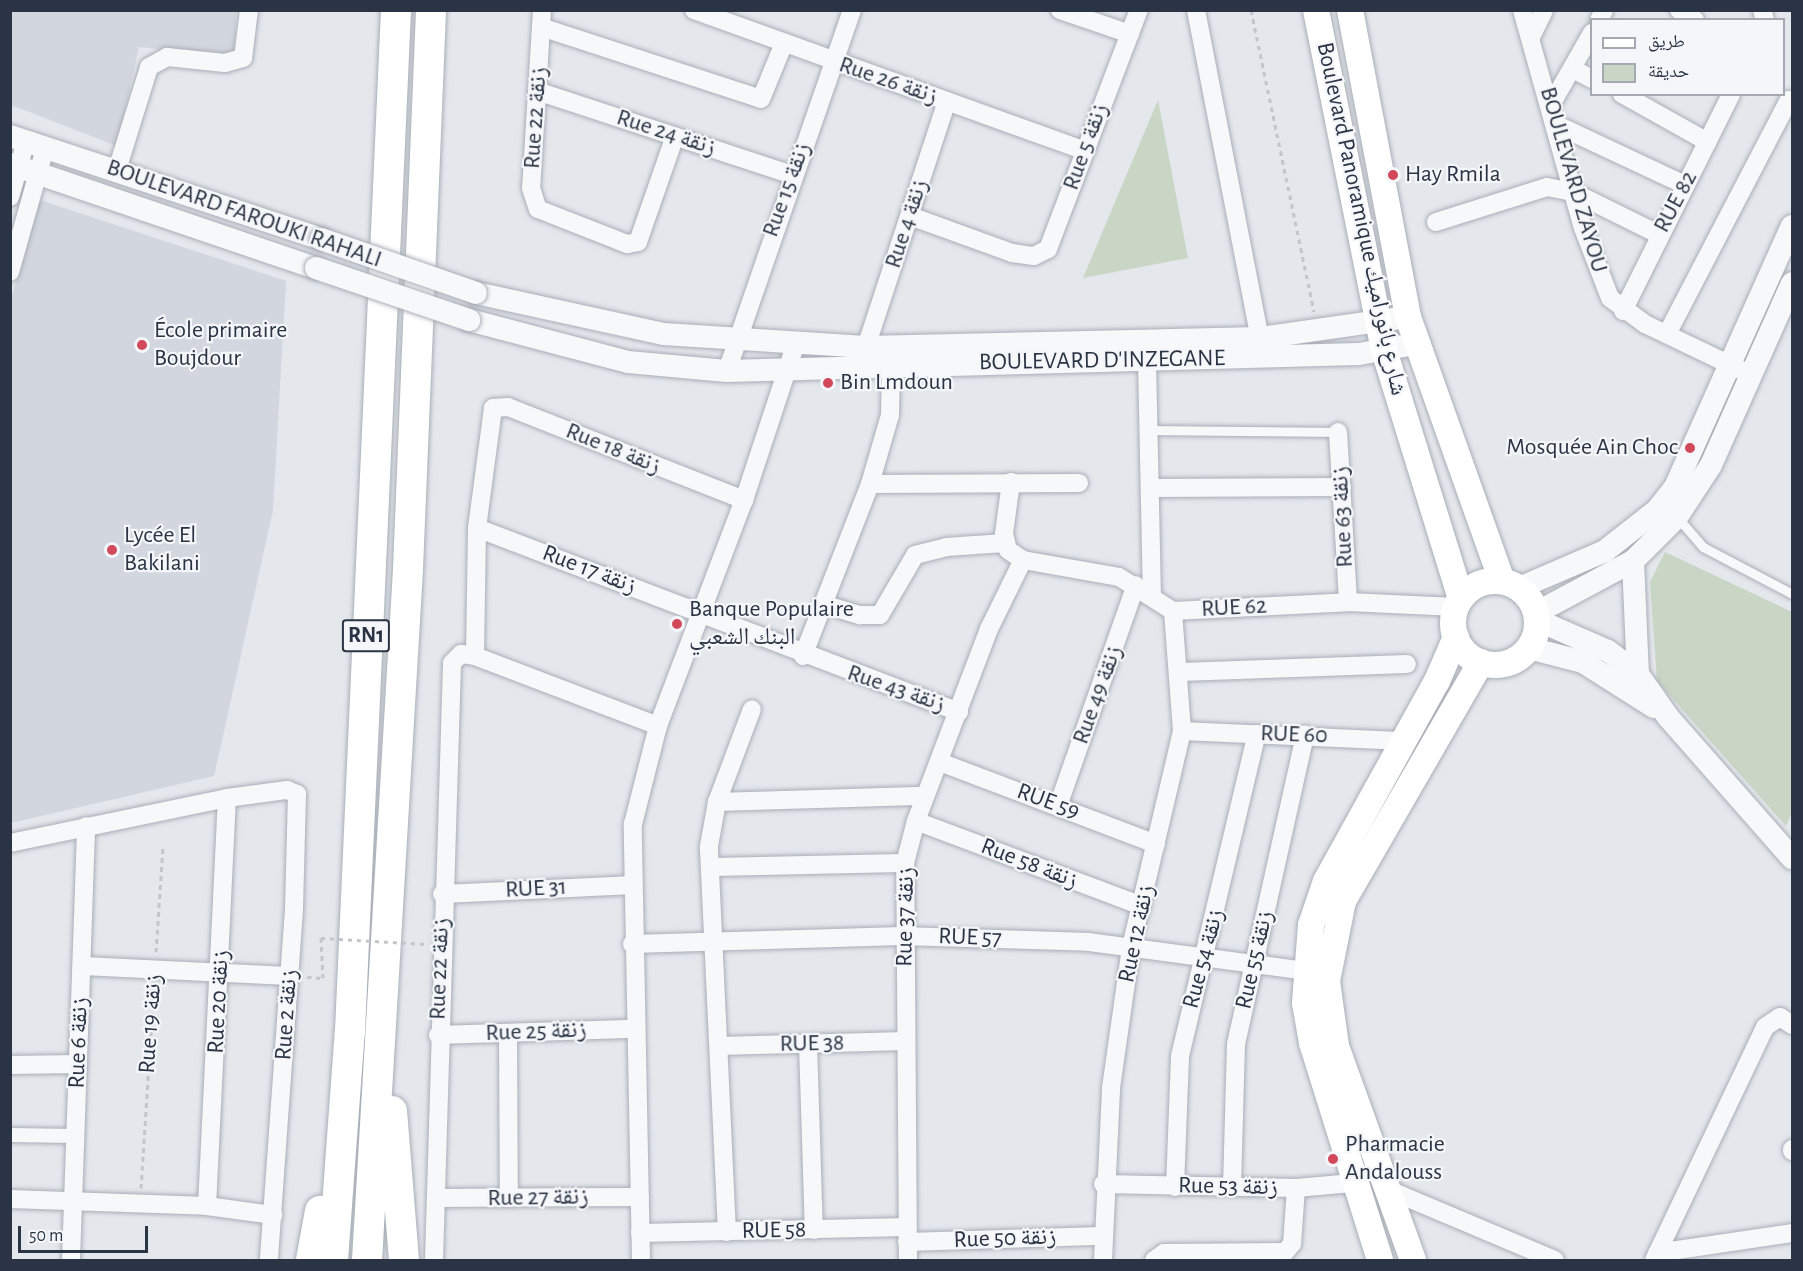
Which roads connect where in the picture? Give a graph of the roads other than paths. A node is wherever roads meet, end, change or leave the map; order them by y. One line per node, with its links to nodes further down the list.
1 (249, 10): 37 (street)
2 (396, 10): 131 (highway, RN1)
3 (431, 10): 128 (highway, RN1)
4 (694, 10): 14 (street, Rue 26 زنقة)
5 (852, 10): 21 (street, Rue 15 زنقة)
6 (1060, 10): 17 (street)
7 (1139, 10): 17 (street, Rue 5 زنقة)
8 (1196, 10): 55 (street)
9 (1316, 10): 52 (main road, Boulevard Panoramique شارع بانوراميك)
10 (1350, 10): 50 (main road, Boulevard Panoramique شارع بانوراميك)
11 (1522, 10): 18 (street, BOULEVARD ZAYOU)
12 (1545, 10): 18 (street)
13 (1679, 10): 15 (street)
14 (725, 16): 20 (street, Rue 26 زنقة)
15 (1692, 18)
16 (541, 19): 20 (street); 25 (street, Rue 22 زنقة)
17 (1130, 34): 35 (street, Rue 5 زنقة)
18 (1531, 37): 29 (street, BOULEVARD ZAYOU)
19 (1590, 37): 22 (street)
20 (784, 43): 21 (street, Rue 26 زنقة)
21 (834, 62): 28 (street, Rue 26 زنقة); 38 (street, Rue 15 زنقة)
22 (1573, 69): 23 (street); 29 (street)
23 (1590, 77)
24 (1785, 86): 30 (street)
25 (540, 92): 32 (street, Rue 24 زنقة); 32 (street, Rue 22 زنقة)
26 (1626, 96): 34 (street)
27 (1730, 96): 34 (street, RUE 82)
28 (947, 101): 35 (street, Rue 26 زنقة); 42 (street, Rue 4 زنقة)
29 (1552, 103): 31 (street, BOULEVARD ZAYOU)
30 (1791, 105): 53 (street)
31 (1557, 125): 39 (street); 40 (street, BOULEVARD ZAYOU)
32 (675, 136): 38 (street, Rue 24 زنقة)
33 (27, 142): 36 (street); 37 (street, BOULEVARD FAROUKI RAHALI)
34 (1708, 142): 39 (street, RUE 82)
35 (1083, 150): 42 (street, Rue 5 زنقة)
36 (22, 169): 41 (street); 46 (street); 51 (street, BOULEVARD FAROUKI RAHALI, bridge)
37 (117, 171): 48 (street, BOULEVARD FAROUKI RAHALI, bridge)
38 (792, 175): 54 (street, Rue 15 زنقة)
39 (1685, 185): 45 (street, RUE 82)
40 (1573, 192): 43 (street); 45 (street); 49 (street, BOULEVARD ZAYOU)
41 (10, 197)
42 (910, 216): 58 (street, Rue 4 زنقة)
43 (1436, 222)
44 (1792, 226): 62 (street)
45 (1658, 234): 49 (street, RUE 82)
46 (10, 272)
47 (1792, 283): 62 (street)
48 (476, 293): 54 (street, BOULEVARD D'INZEGANE)
49 (1623, 311): 53 (street, BOULEVARD ZAYOU)
50 (1408, 317): 52 (street, BOULEVARD D'INZEGANE); 57 (main road, Boulevard Panoramique شارع بانوراميك)
51 (469, 320): 63 (street, BOULEVARD D'INZEGANE)
52 (1379, 324): 55 (street, BOULEVARD D'INZEGANE); 59 (main road, Boulevard Panoramique شارع بانوراميك)
53 (1667, 334): 62 (street, BOULEVARD ZAYOU)
54 (736, 338): 56 (street, BOULEVARD D'INZEGANE); 63 (street, Rue 15 زنقة)
55 (1260, 339): 58 (street, BOULEVARD D'INZEGANE)
56 (795, 343): 58 (street, BOULEVARD D'INZEGANE); 64 (street)
57 (1415, 344): 59 (street, BOULEVARD D'INZEGANE); 78 (main road, Boulevard Panoramique شارع بانوراميك)
58 (866, 347)
59 (1384, 350): 60 (street, BOULEVARD D'INZEGANE); 82 (main road, Boulevard Panoramique شارع بانوراميك)
60 (1147, 360): 61 (street, BOULEVARD D'INZEGANE); 65 (street, Rue 49 زنقة)
61 (891, 367): 64 (street, BOULEVARD D'INZEGANE); 69 (street)
62 (1742, 370): 73 (street); 78 (street)
63 (727, 371): 64 (street, BOULEVARD D'INZEGANE)
64 (788, 372): 72 (street)
65 (1151, 430): 66 (lane); 71 (street, Rue 49 زنقة)
66 (1338, 432): 70 (street, Rue 63 زنقة)
67 (1011, 482): 68 (street); 69 (street); 75 (street)
68 (1078, 483)
69 (870, 484): 83 (street)
70 (1342, 487): 71 (street); 81 (street, Rue 63 زنقة)
71 (1152, 488): 79 (street, Rue 49 زنقة)
72 (744, 500): 74 (street, Rue 18 زنقة); 85 (street)
73 (1677, 517): 77 (street); 80 (lane)
74 (477, 528): 85 (street, Rue 17 زنقة); 89 (street)
75 (1005, 543): 76 (street); 83 (street)
76 (1023, 560): 79 (street, RUE 62); 96 (street, Rue 37 زنقة)
77 (1633, 561): 86 (street); 94 (street)
78 (1510, 584): 82 (main road); 86 (main road)
79 (1144, 589): 84 (street, RUE 62); 107 (street, Rue 49 زنقة)
80 (1792, 594)
81 (1347, 602): 82 (street, RUE 62); 84 (street, RUE 62)
82 (1459, 603): 87 (main road)
83 (823, 604): 90 (street)
84 (1173, 610): 93 (street, Rue 12 زنقة)
85 (700, 612): 90 (street, Rue 43 زنقة); 98 (street)
86 (1537, 617): 88 (main road); 94 (street)
87 (1456, 636): 91 (main road); 102 (main road)
88 (1529, 648): 91 (main road); 97 (street)
89 (475, 656): 98 (street); 116 (street, Rue 22 زنقة)
90 (803, 656): 96 (street, Rue 43 زنقة)
91 (1481, 662): 146 (main road)
92 (1407, 664): 93 (street)
93 (1181, 672): 99 (street, Rue 12 زنقة)
94 (1638, 674): 97 (street)
95 (752, 709): 106 (street)
96 (959, 712): 103 (street, Rue 37 زنقة)
97 (1668, 717): 112 (street)
98 (658, 726): 115 (street)
99 (1182, 731): 100 (street, RUE 60); 111 (street, Rue 12 زنقة)
100 (1257, 734): 101 (street, RUE 60); 122 (street, Rue 54 زنقة)
101 (1305, 735): 102 (street, RUE 60); 124 (street, Rue 55 زنقة)
102 (1405, 741): 125 (main road)
103 (940, 762): 104 (street, Rue 37 زنقة); 107 (street, RUE 59)
104 (925, 796): 106 (street); 108 (street, Rue 37 زنقة)
105 (226, 798): 109 (street); 126 (street, Rue 20 زنقة); 127 (street, Rue 2 زنقة)
106 (717, 802): 114 (street)
107 (1058, 806): 111 (street, RUE 59)
108 (916, 821): 113 (street, Rue 37 زنقة); 117 (street, Rue 58 زنقة)
109 (86, 826): 110 (street); 123 (street, Rue 6 زنقة)
110 (10, 843)
111 (1156, 844): 117 (street, Rue 12 زنقة)
112 (1792, 858)
113 (905, 863): 114 (street); 118 (street, Rue 37 زنقة)
114 (710, 867): 119 (street)
115 (630, 885): 116 (street, RUE 31); 120 (street)
116 (442, 894): 133 (street, Rue 22 زنقة)
117 (1142, 906): 121 (street, Rue 12 زنقة)
118 (902, 936): 119 (street, RUE 57); 121 (street, RUE 57); 134 (street, Rue 37 زنقة)
119 (714, 940): 120 (street, RUE 57); 136 (street)
120 (632, 944): 130 (street)
121 (1131, 947): 122 (street, RUE 57); 142 (street, Rue 12 زنقة)
122 (1207, 957): 124 (street, RUE 57); 143 (street, Rue 54 زنقة)
123 (82, 966): 126 (street); 137 (street, Rue 6 زنقة)
124 (1254, 968): 125 (street, RUE 57); 144 (street, Rue 55 زنقة)
125 (1306, 971): 141 (main road)
126 (220, 973): 127 (street); 152 (street, Rue 20 زنقة)
127 (290, 976): 153 (street, Rue 2 زنقة)
128 (384, 1024): 165 (highway, RN1); 166 (highway)
129 (1792, 1024): 160 (street)
130 (634, 1029): 132 (street, Rue 25 زنقة); 147 (street)
131 (350, 1031): 163 (highway); 164 (highway, RN1)
132 (508, 1034): 133 (street, Rue 25 زنقة); 150 (street)
133 (438, 1035): 149 (street, Rue 22 زنقة)
134 (906, 1041): 135 (street, RUE 38); 158 (street, Rue 37 زنقة)
135 (808, 1044): 136 (street, RUE 38); 154 (street)
136 (719, 1046): 155 (street)
137 (78, 1064): 138 (street); 140 (street, Rue 6 زنقة)
138 (10, 1065)
139 (10, 1135): 140 (street)
140 (75, 1136): 151 (street, Rue 6 زنقة)
141 (1353, 1183): 145 (street, Rue 53 زنقة); 172 (main road)
142 (1103, 1184): 143 (street, Rue 53 زنقة); 159 (street, Rue 12 زنقة)
143 (1175, 1187): 144 (street, Rue 53 زنقة)
144 (1232, 1187): 145 (street, Rue 53 زنقة)
145 (1296, 1188): 171 (street)
146 (1389, 1190): 173 (main road); 174 (street)
147 (639, 1197): 150 (street, Rue 27 زنقة); 156 (street)
148 (10, 1198): 151 (street)
149 (437, 1198): 150 (street, Rue 27 زنقة); 167 (street, Rue 22 زنقة)
150 (509, 1198)
151 (72, 1199): 152 (street); 161 (street, Rue 6 زنقة)
152 (207, 1206): 153 (street)
153 (273, 1215): 162 (street, Rue 2 زنقة)
154 (814, 1230): 155 (street, RUE 58); 158 (street, RUE 58)
155 (727, 1232): 156 (street, RUE 58)
156 (640, 1233): 168 (street)
157 (1792, 1233): 160 (street)
158 (907, 1234): 159 (street, Rue 50 زنقة); 169 (street, Rue 37 زنقة)
159 (1102, 1236): 170 (street, Rue 12 زنقة)
160 (1655, 1257)
161 (71, 1260)
162 (269, 1260)
163 (311, 1260)
164 (333, 1260)
165 (367, 1260)
166 (404, 1260)
167 (434, 1260)
168 (641, 1260)
169 (908, 1260)
170 (1103, 1260)
171 (1154, 1260)
172 (1380, 1260)
173 (1413, 1260)
174 (1555, 1260)

